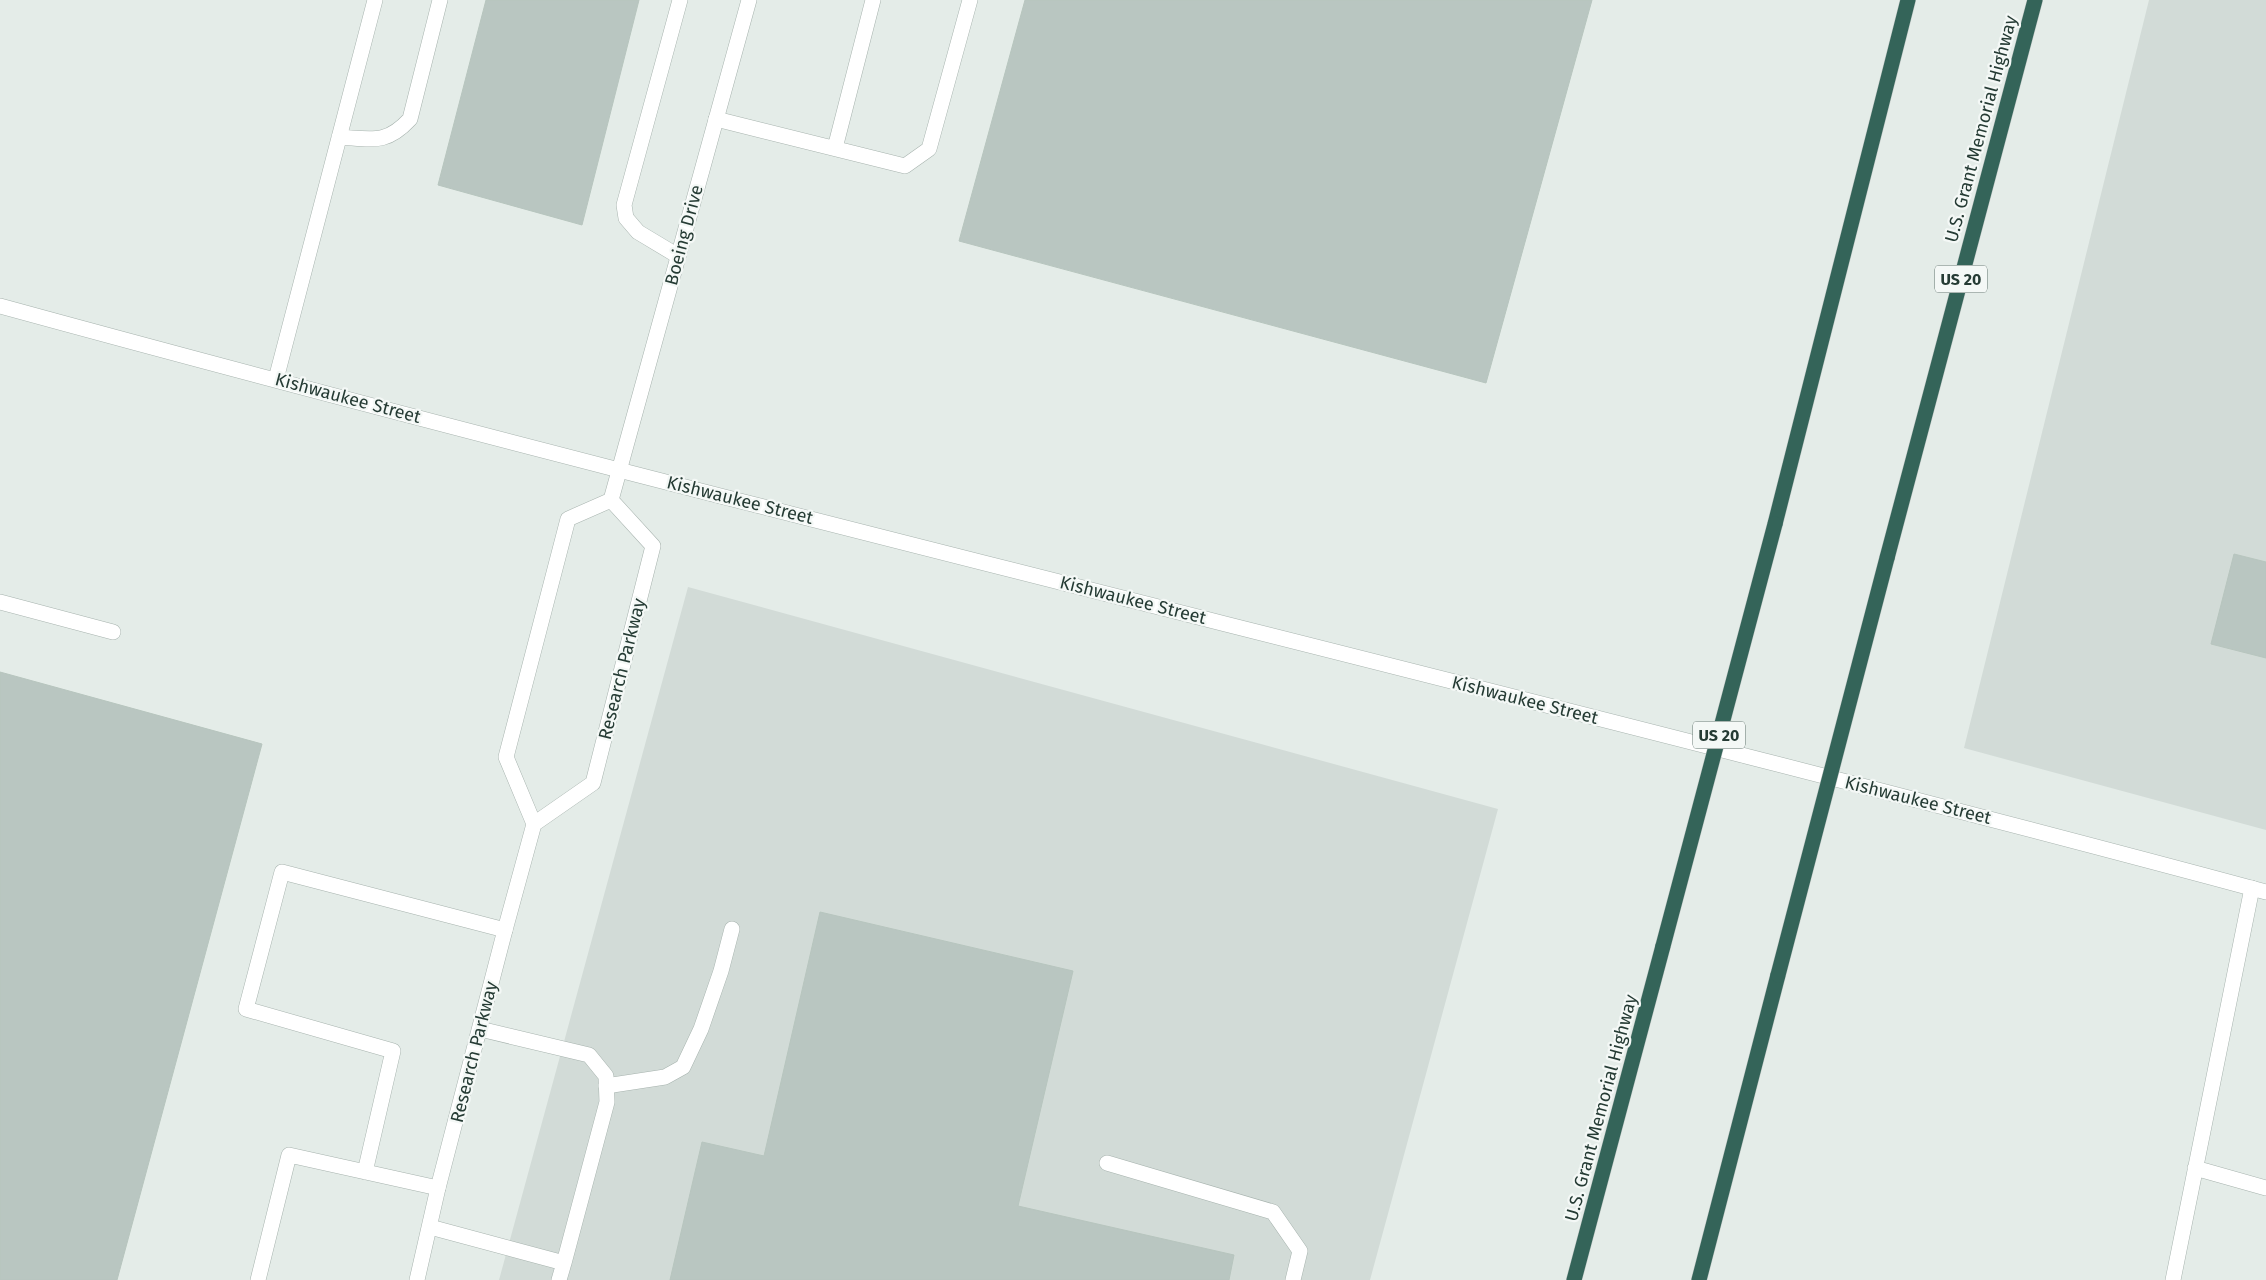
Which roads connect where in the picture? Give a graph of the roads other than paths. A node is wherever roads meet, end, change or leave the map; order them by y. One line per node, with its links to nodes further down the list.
1 (375, 0): 10 (street)
2 (440, 0): 10 (street)
3 (680, 0): 12 (street)
4 (749, 0): 9 (street, Boeing Drive)
5 (873, 0): 11 (street)
6 (970, 0): 11 (street)
7 (1908, 0): 36 (highway, U.S. Grant Memorial Highway / US 20, bridge)
8 (2035, 0): 37 (highway, U.S. Grant Memorial Highway / US 20, bridge)
9 (716, 119): 11 (street); 12 (street, Boeing Drive)
10 (339, 137): 14 (street)
11 (835, 148)
12 (678, 256): 15 (street, Boeing Drive)
13 (0, 306): 14 (street, Kishwaukee Street)
14 (276, 379): 15 (street, Kishwaukee Street)
15 (619, 469): 16 (street); 20 (street, Kishwaukee Street)
16 (611, 500): 19 (street); 19 (street, Research Parkway)
17 (0, 602): 18 (street)
18 (113, 632)
19 (534, 824): 22 (street, Research Parkway)
20 (2259, 890): 26 (street)
21 (732, 929): 24 (street)
22 (505, 930): 23 (street, Research Parkway); 27 (street)
23 (480, 1029): 24 (street); 28 (street, Research Parkway)
24 (606, 1086): 31 (street)
25 (1107, 1163): 35 (street)
26 (2195, 1168): 29 (street); 38 (street)
27 (365, 1172): 28 (street); 32 (street)
28 (438, 1188): 30 (street, Research Parkway)
29 (2266, 1188)
30 (430, 1227): 31 (street); 33 (street, Research Parkway)
31 (564, 1263): 34 (street)
32 (258, 1280)
33 (417, 1280)
34 (560, 1280)
35 (1293, 1280)
36 (1574, 1280)
37 (1699, 1280)
38 (2173, 1280)

